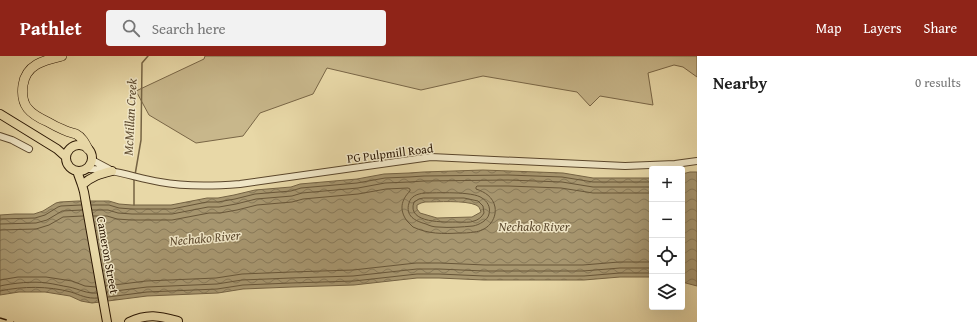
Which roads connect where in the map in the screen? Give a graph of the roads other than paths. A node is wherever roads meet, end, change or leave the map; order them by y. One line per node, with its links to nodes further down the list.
1 (62, 56): 5 (highway)
2 (0, 114): 6 (main road)
3 (0, 136): 4 (street)
4 (29, 149)
5 (88, 149): 6 (main road); 7 (main road)
6 (68, 153): 10 (main road)
7 (92, 160): 9 (main road); 11 (street)
8 (697, 160): 11 (street, PG Pulpmill Road)
9 (86, 169): 10 (main road); 11 (street); 12 (main road, Cameron Street)
10 (77, 171): 12 (main road, Cameron Street)
11 (112, 171): 12 (main road)
12 (83, 189): 13 (main road, Cameron Street)
13 (107, 322)
14 (129, 322): 17 (main road)
15 (139, 322): 16 (main road)
16 (164, 322)
17 (180, 322)

